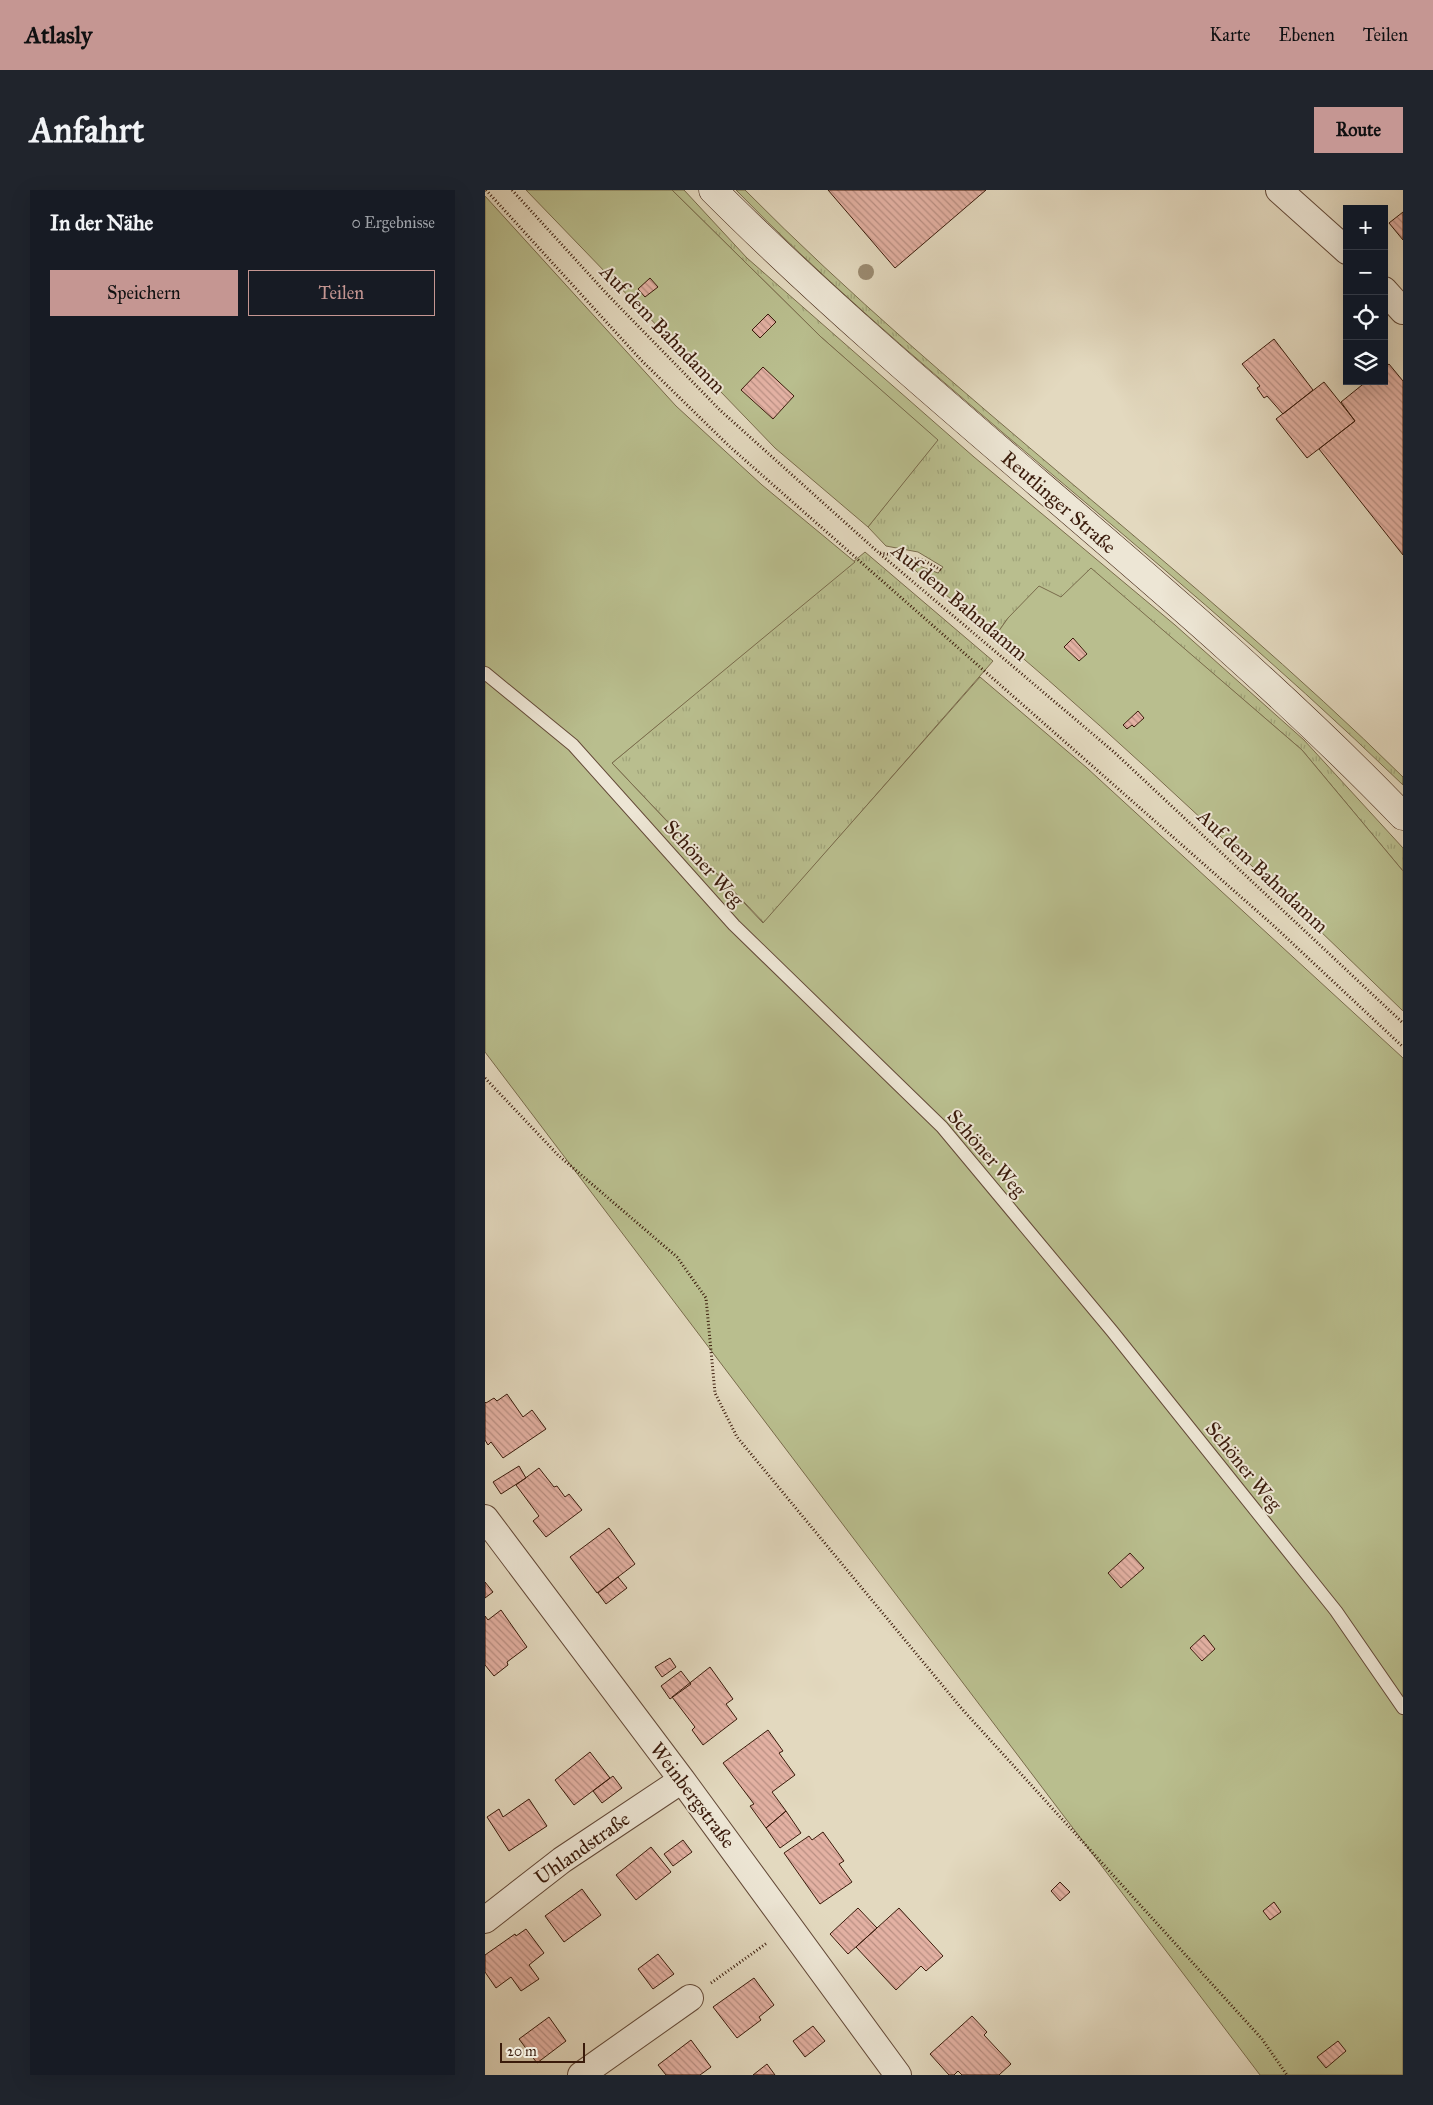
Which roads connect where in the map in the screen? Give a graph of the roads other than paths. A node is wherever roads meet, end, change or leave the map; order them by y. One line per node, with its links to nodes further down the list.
1 (713, 190): 7 (main road, Reutlinger Straße)
2 (1279, 190): 3 (street)
3 (1346, 250)
4 (1388, 294): 5 (street)
5 (1403, 311)
6 (485, 673): 9 (lane, Schöner Weg)
7 (1403, 816)
8 (485, 1518): 10 (street, Weinbergstraße)
9 (1403, 1708)
10 (682, 1780): 11 (street, Uhlandstraße); 14 (street, Weinbergstraße)
11 (485, 1920)
12 (690, 1998): 13 (street)
13 (581, 2075)
14 (898, 2075)

